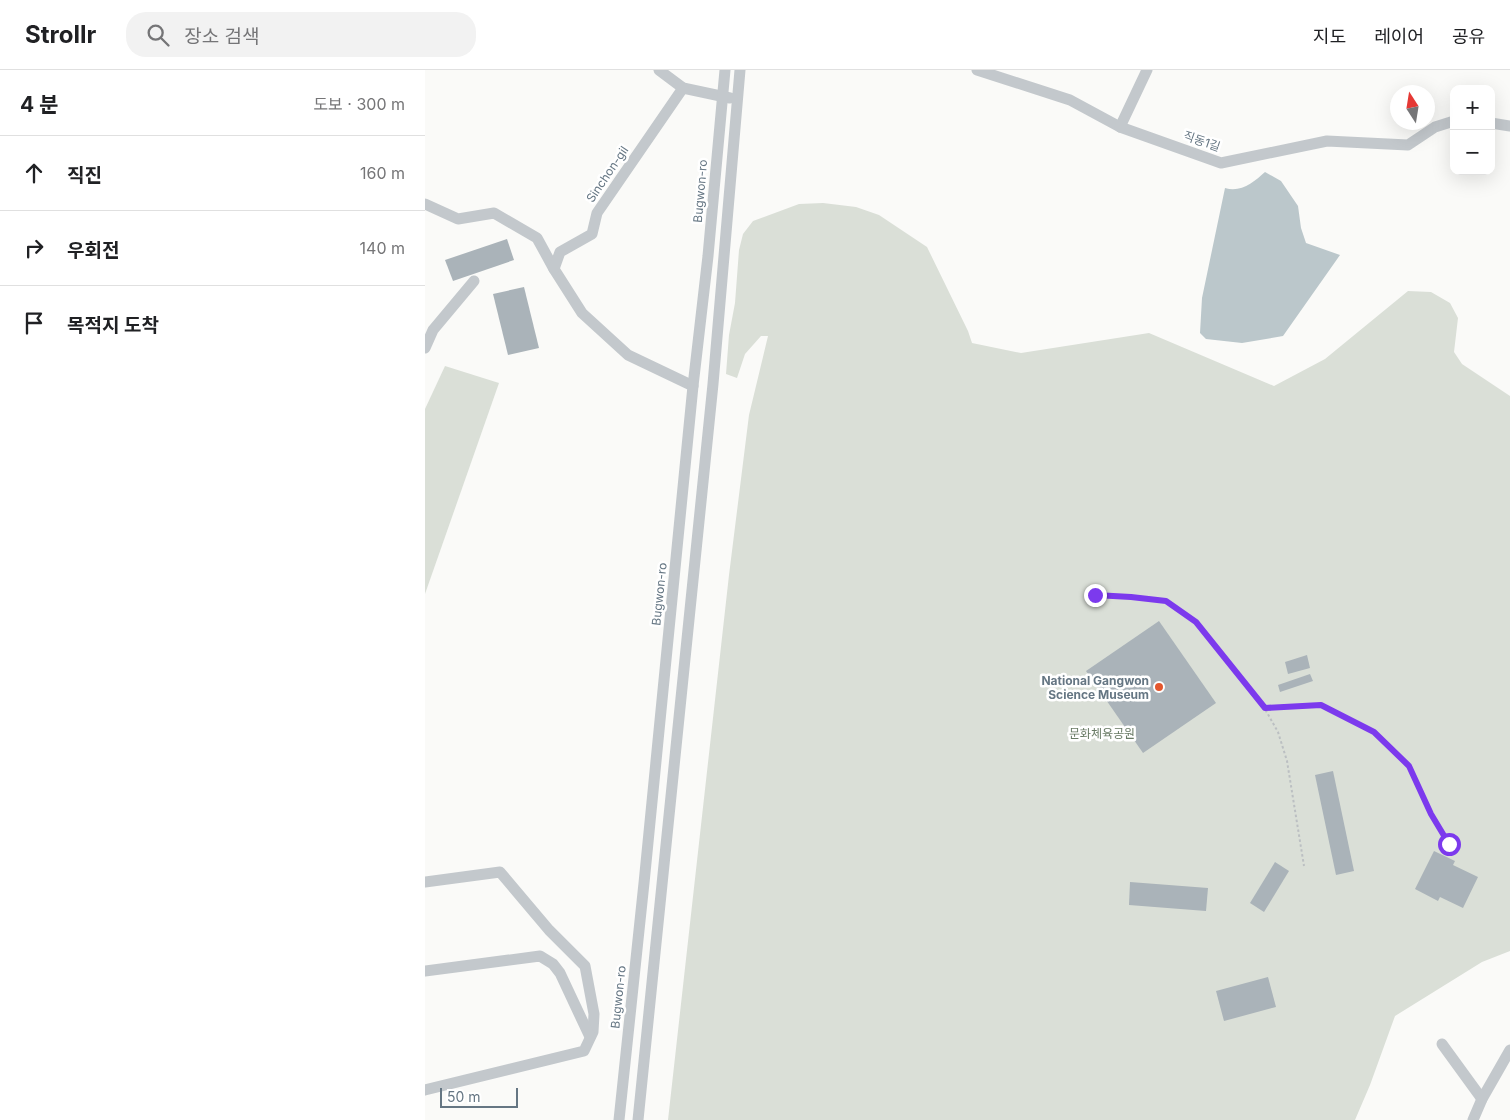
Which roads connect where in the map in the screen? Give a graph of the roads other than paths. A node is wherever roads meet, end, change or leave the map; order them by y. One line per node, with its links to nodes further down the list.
1 (659, 70): 6 (street)
2 (725, 70): 7 (street, Bugwon-ro)
3 (740, 70): 8 (street)
4 (977, 70): 12 (street, 직동1길)
5 (1147, 70): 12 (street)
6 (683, 88): 7 (street); 14 (street, Sinchon-gil)
7 (723, 97): 8 (street); 17 (street, Bugwon-ro)
8 (737, 99): 26 (street)
9 (1450, 122): 12 (street, 직동1길)
10 (1495, 124): 11 (street)
11 (1510, 126)
12 (1120, 127)
13 (425, 204): 14 (street)
14 (553, 269): 17 (street)
15 (474, 281): 16 (street)
16 (425, 348)
17 (693, 386): 25 (street, Bugwon-ro)
18 (425, 882): 20 (street)
19 (425, 971): 20 (street)
20 (590, 1037): 23 (street)
21 (1442, 1044): 24 (street)
22 (1510, 1050): 24 (street)
23 (425, 1090)
24 (1482, 1099): 27 (street)
25 (619, 1120)
26 (638, 1120)
27 (1473, 1120)

